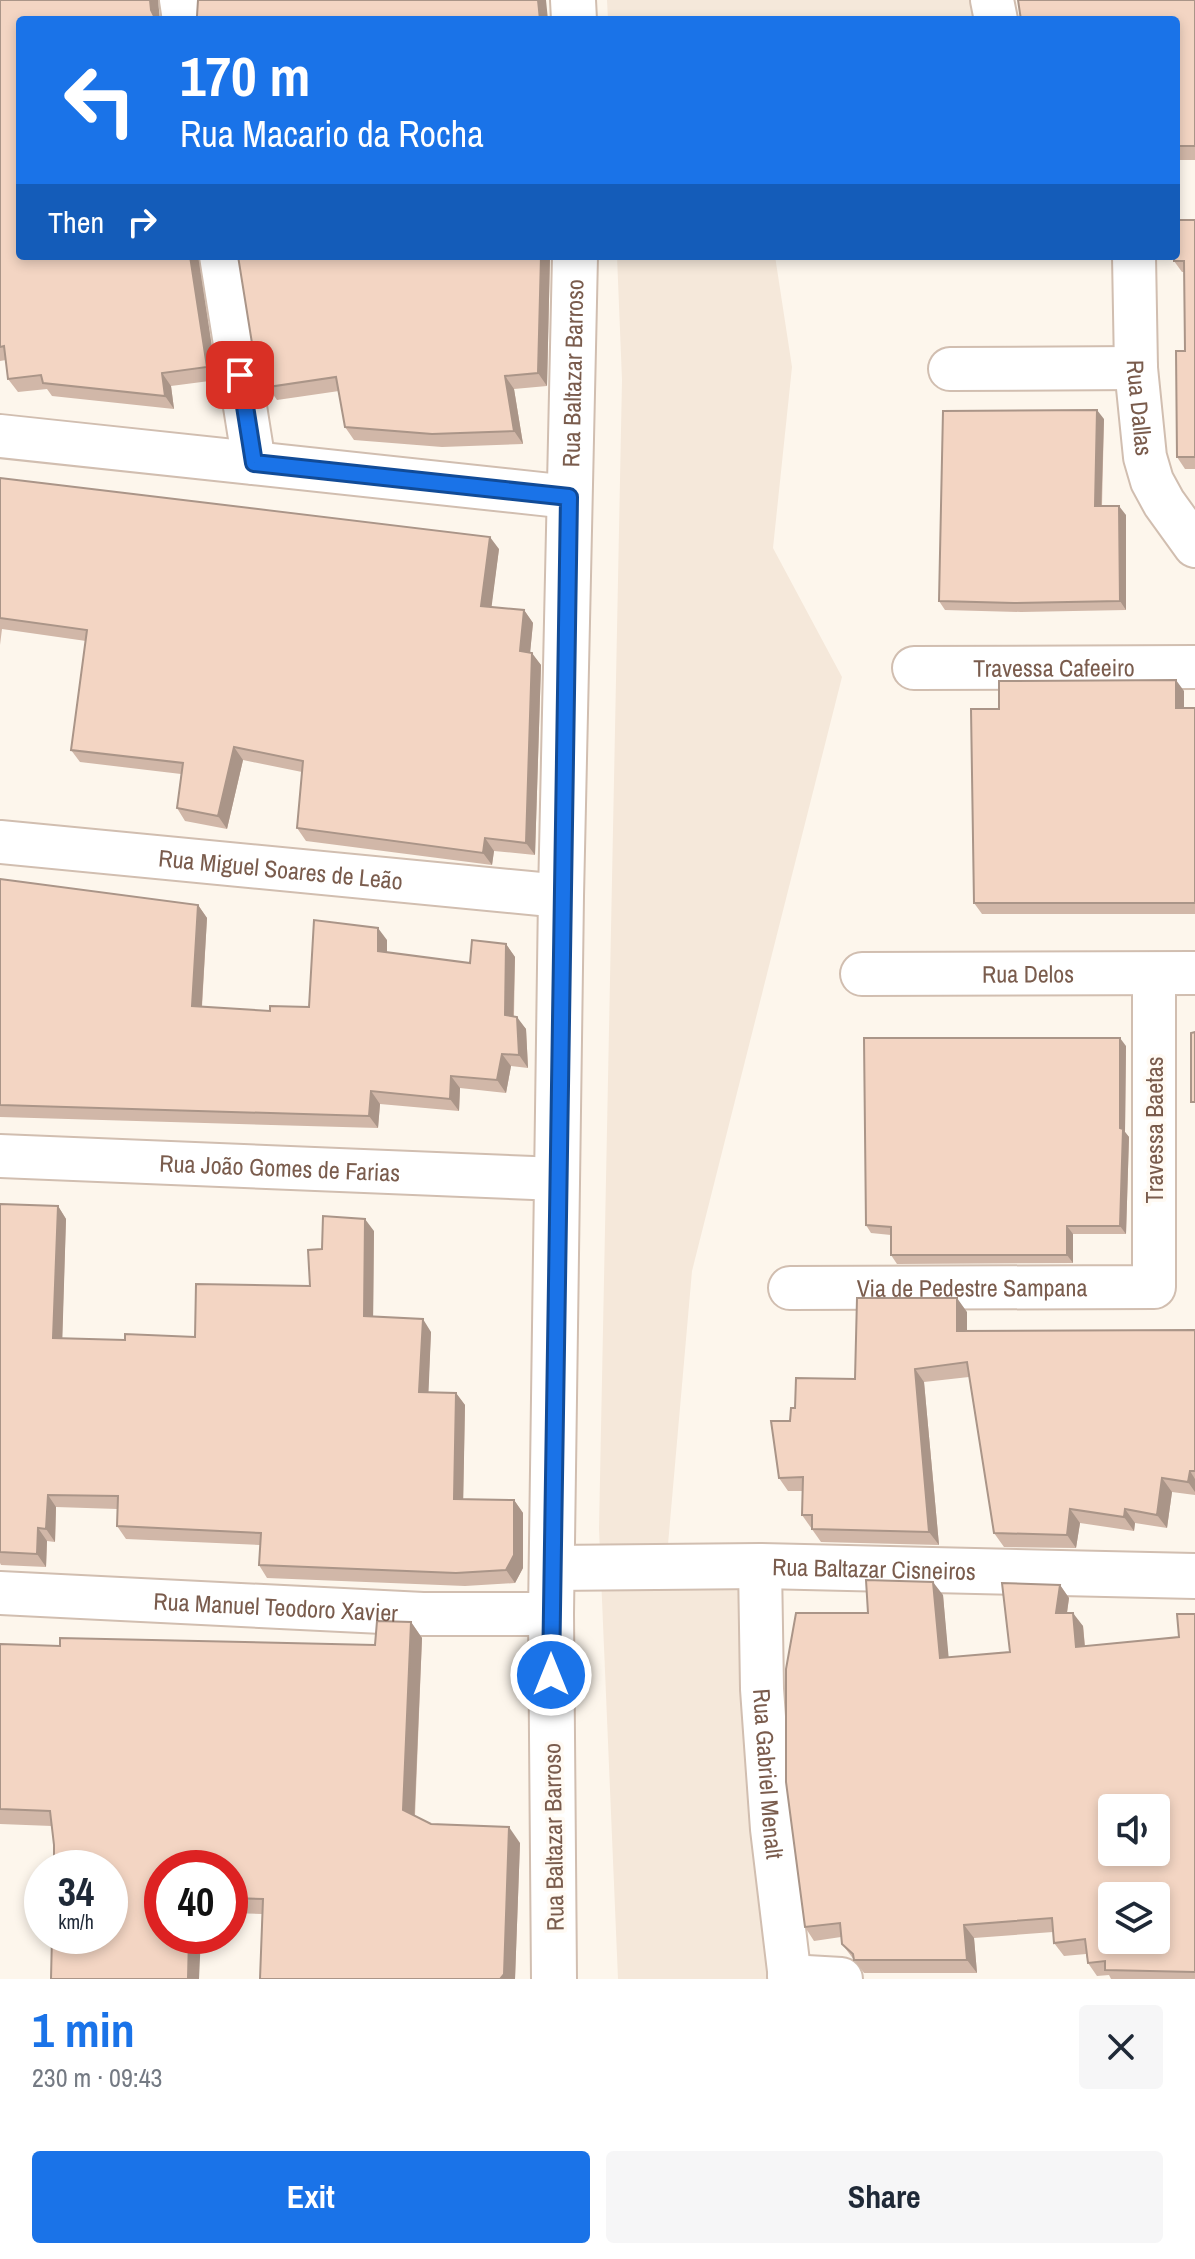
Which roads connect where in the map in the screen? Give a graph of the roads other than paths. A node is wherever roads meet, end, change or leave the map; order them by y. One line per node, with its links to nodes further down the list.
1 (222, 260): 7 (street)
2 (575, 260): 8 (street, Rua Baltazar Barroso)
3 (1134, 260): 4 (street, Rua Dallas)
4 (1136, 368): 5 (street); 9 (street, Rua Dallas)
5 (950, 369)
6 (0, 436): 7 (street)
7 (254, 463): 8 (street)
8 (569, 497): 13 (street, Rua Baltazar Barroso)
9 (1190, 533)
10 (1195, 667): 11 (street, Travessa Cafeeiro)
11 (914, 668)
12 (0, 842): 13 (street, Rua Miguel Soares de Leão)
13 (561, 896): 18 (street, Rua Baltazar Barroso)
14 (1195, 973): 16 (street, Rua Delos)
15 (862, 974): 16 (street, Rua Delos)
16 (1154, 974): 19 (street, Travessa Baetas)
17 (0, 1156): 18 (street, Rua João Gomes de Farias)
18 (558, 1179): 22 (street, Rua Baltazar Barroso)
19 (1154, 1287): 20 (street, Via de Pedestre Sampana)
20 (790, 1288)
21 (760, 1566): 22 (street, Rua Baltazar Cisneiros); 23 (street, Rua Baltazar Cisneiros); 26 (street, Rua Gabriel Menalt)
22 (552, 1568): 25 (street, Rua Baltazar Barroso)
23 (1195, 1576)
24 (0, 1593): 25 (street, Rua Manuel Teodoro Xavier)
25 (551, 1614): 27 (street, Rua Baltazar Barroso)
26 (790, 1978): 28 (street)
27 (554, 1979)
28 (841, 1979)

